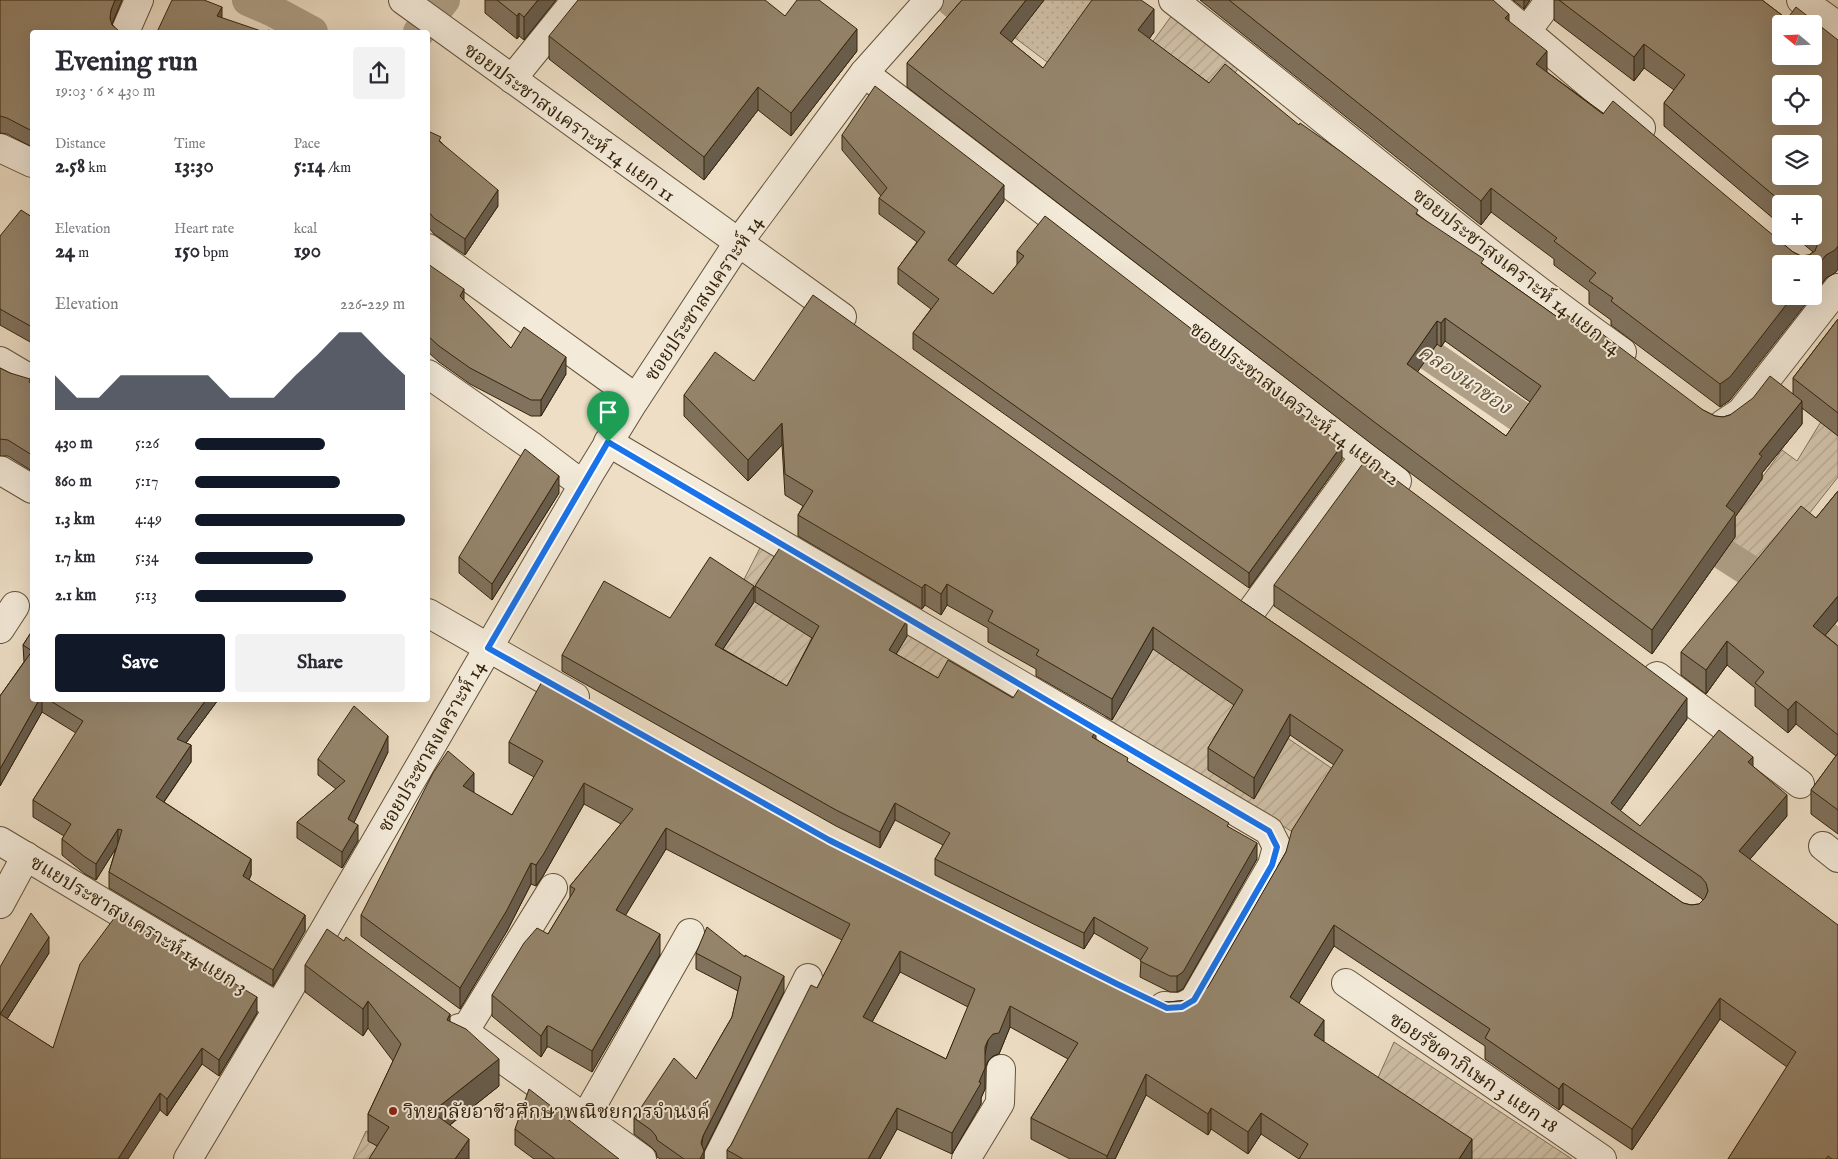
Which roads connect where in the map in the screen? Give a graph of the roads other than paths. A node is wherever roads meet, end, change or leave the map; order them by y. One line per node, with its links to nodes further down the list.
1 (139, 0): 10 (street)
2 (403, 0): 13 (street, ซอยประชาสงเคราะห์ 14 แยก 11)
3 (576, 0): 13 (street)
4 (929, 0): 12 (street, ซอยประชาสงเคราะห์ 14)
5 (1173, 0): 23 (street, ซอยประชาสงเคราะห์ 14 แยก 14)
6 (1489, 0): 11 (street)
7 (1550, 0): 11 (street)
8 (1801, 0): 9 (street)
9 (1838, 26)
10 (126, 30)
11 (1526, 32): 14 (street)
12 (864, 73): 17 (street, ซอยประชาสงเคราะห์ 14); 29 (street, ซอยประชาสงเคราะห์ 14 แยก 12)
13 (512, 79): 17 (street, ซอยประชาสงเคราะห์ 14 แยก 11)
14 (1658, 143)
15 (0, 148): 16 (street)
16 (30, 162)
17 (738, 243): 21 (street, ซอยประชาสงเคราะห์ 14 แยก 11); 26 (street, ซอยประชาสงเคราะห์ 14)
18 (430, 249): 26 (street)
19 (1822, 278): 20 (street)
20 (1837, 289): 27 (street)
21 (858, 329)
22 (0, 360): 25 (street)
23 (1643, 367)
24 (430, 375): 31 (street)
25 (30, 379)
26 (636, 398): 28 (street, ซอยประชาสงเคราะห์ 14)
27 (1704, 415)
28 (608, 442): 31 (street, ซอยประชาสงเคราะห์ 14); 51 (street)
29 (1364, 457): 33 (street, ซอยประชาสงเคราะห์ 14 แยก 12); 35 (street)
30 (0, 470): 32 (street)
31 (583, 485): 38 (street, ซอยประชาสงเคราะห์ 14)
32 (30, 488)
33 (1419, 498)
34 (15, 606): 37 (street)
35 (1252, 610)
36 (430, 614): 38 (street)
37 (0, 629)
38 (488, 648): 40 (street); 46 (street, ซอยประชาสงเคราะห์ 14)
39 (1640, 663): 41 (street)
40 (599, 711)
41 (1800, 784)
42 (0, 840): 43 (street, ซแยประชาสงเคราะห์ 14 แยก 3)
43 (26, 856): 45 (street); 52 (street, ซแยประชาสงเคราะห์ 14 แยก 3)
44 (553, 888): 54 (street)
45 (0, 904)
46 (325, 929): 48 (street); 52 (street, ซอยประชาสงเคราะห์ 14)
47 (690, 933): 56 (street)
48 (346, 945)
49 (808, 978): 59 (street)
50 (1346, 983): 61 (street, ซอยรัชดาภิเษก 3 แยก 18)
51 (1143, 996)
52 (278, 1007): 57 (street, ซอยประชาสงเคราะห์ 14)
53 (440, 1015): 54 (street)
54 (464, 1032): 56 (street)
55 (1001, 1070): 60 (street)
56 (585, 1118): 58 (street)
57 (188, 1159)
58 (642, 1159)
59 (716, 1159)
60 (966, 1159)
61 (1602, 1159)

